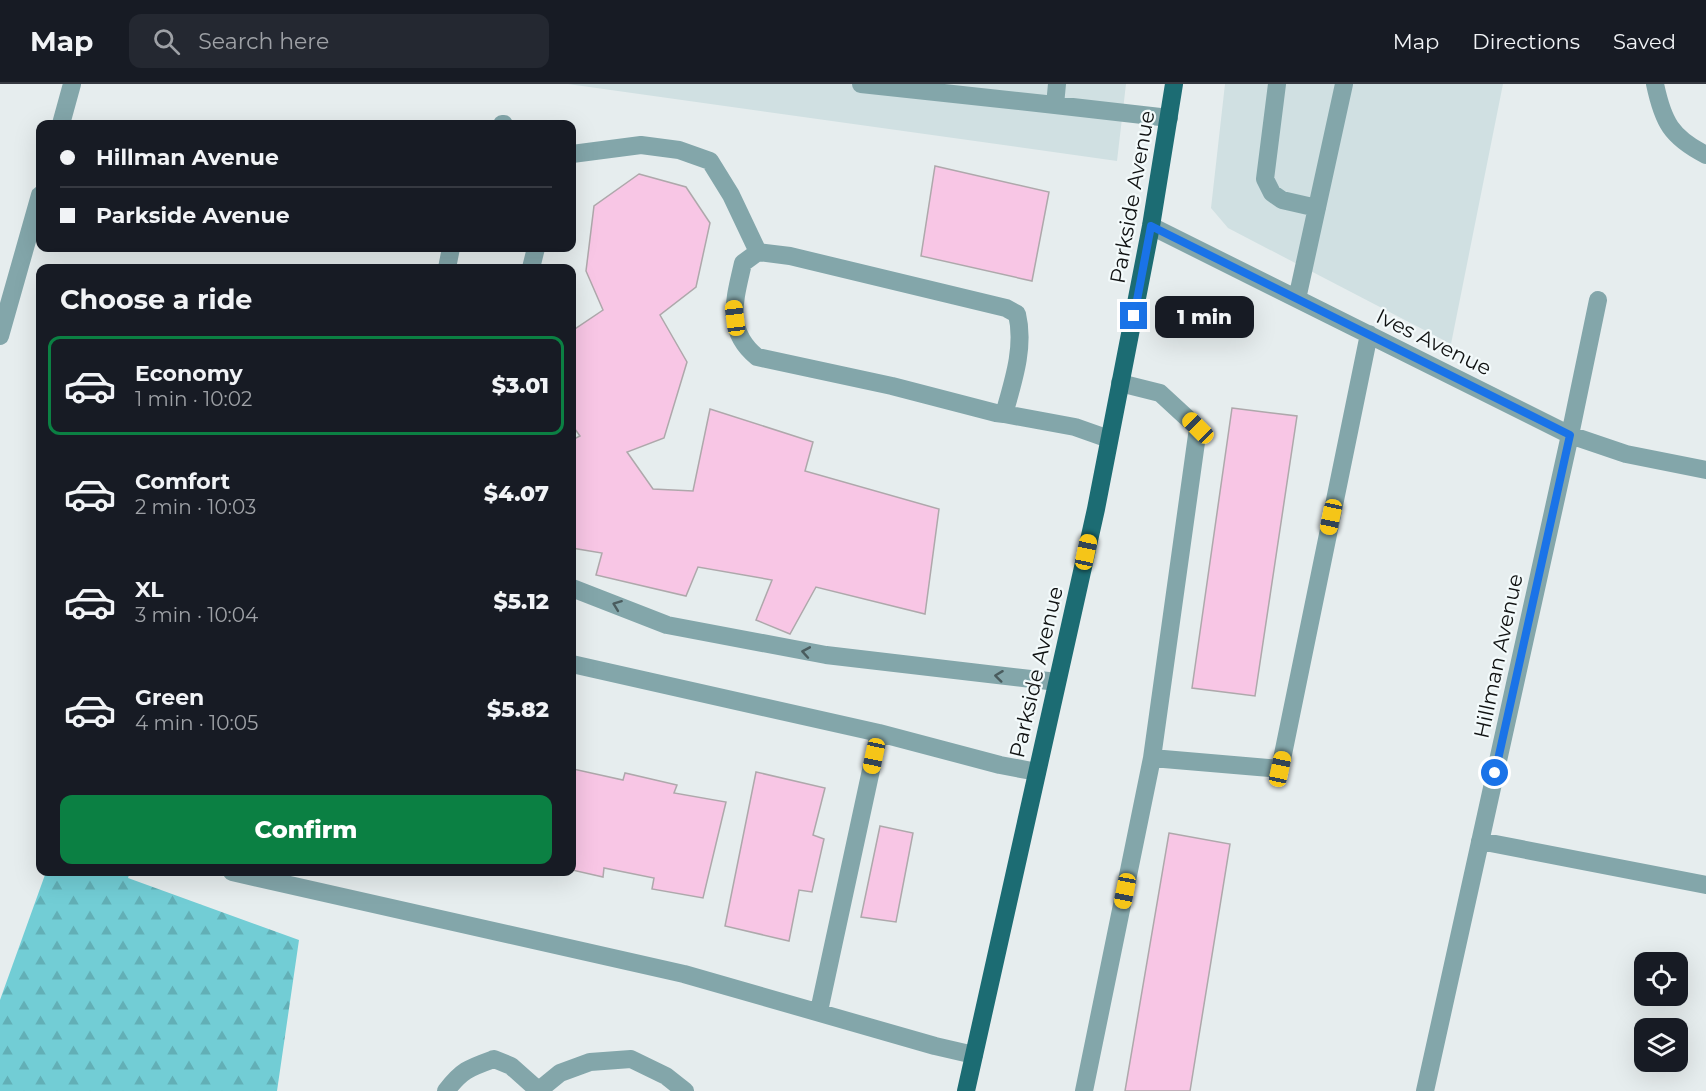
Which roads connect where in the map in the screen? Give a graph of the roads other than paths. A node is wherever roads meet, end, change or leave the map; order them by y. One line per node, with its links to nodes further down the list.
1 (72, 84): 11 (street)
2 (861, 84): 8 (street)
3 (1057, 84): 9 (street)
4 (1174, 84): 10 (main road, Parkside Avenue)
5 (1277, 84): 14 (street)
6 (1344, 84): 14 (street)
7 (1655, 84): 13 (street)
8 (969, 90): 9 (street)
9 (1055, 105): 10 (street)
10 (1169, 118): 16 (main road, Parkside Avenue)
11 (62, 120)
12 (576, 153): 17 (street)
13 (1706, 155)
14 (1317, 208): 18 (street)
15 (36, 209): 21 (street)
16 (1151, 226): 18 (street, Ives Avenue); 22 (main road, Parkside Avenue)
17 (758, 252): 23 (street); 23 (street)
18 (1297, 299): 20 (street, Ives Avenue)
19 (1598, 300): 24 (street, Hillman Avenue)
20 (1369, 334): 24 (street, Ives Avenue); 31 (street)
21 (0, 336)
22 (1120, 383): 25 (main road, Parkside Avenue); 31 (street)
23 (1004, 414): 25 (street)
24 (1570, 435): 26 (street, Ives Avenue); 33 (street, Hillman Avenue)
25 (1109, 439): 29 (main road, Parkside Avenue)
26 (1706, 471)
27 (576, 590): 29 (street, one-way to 27)
28 (576, 665): 30 (street)
29 (1057, 682): 32 (main road, Parkside Avenue)
30 (879, 733): 32 (street); 36 (street)
31 (1152, 758): 42 (street)
32 (1037, 772): 37 (main road, Parkside Avenue)
33 (1480, 841): 35 (street); 43 (street, Hillman Avenue)
34 (250, 876): 36 (street)
35 (1706, 885)
36 (819, 1011): 37 (street)
37 (974, 1055): 41 (main road, Parkside Avenue)
38 (538, 1090): 39 (street); 40 (street)
39 (446, 1091)
40 (685, 1091)
41 (966, 1091)
42 (1084, 1091)
43 (1425, 1091)

